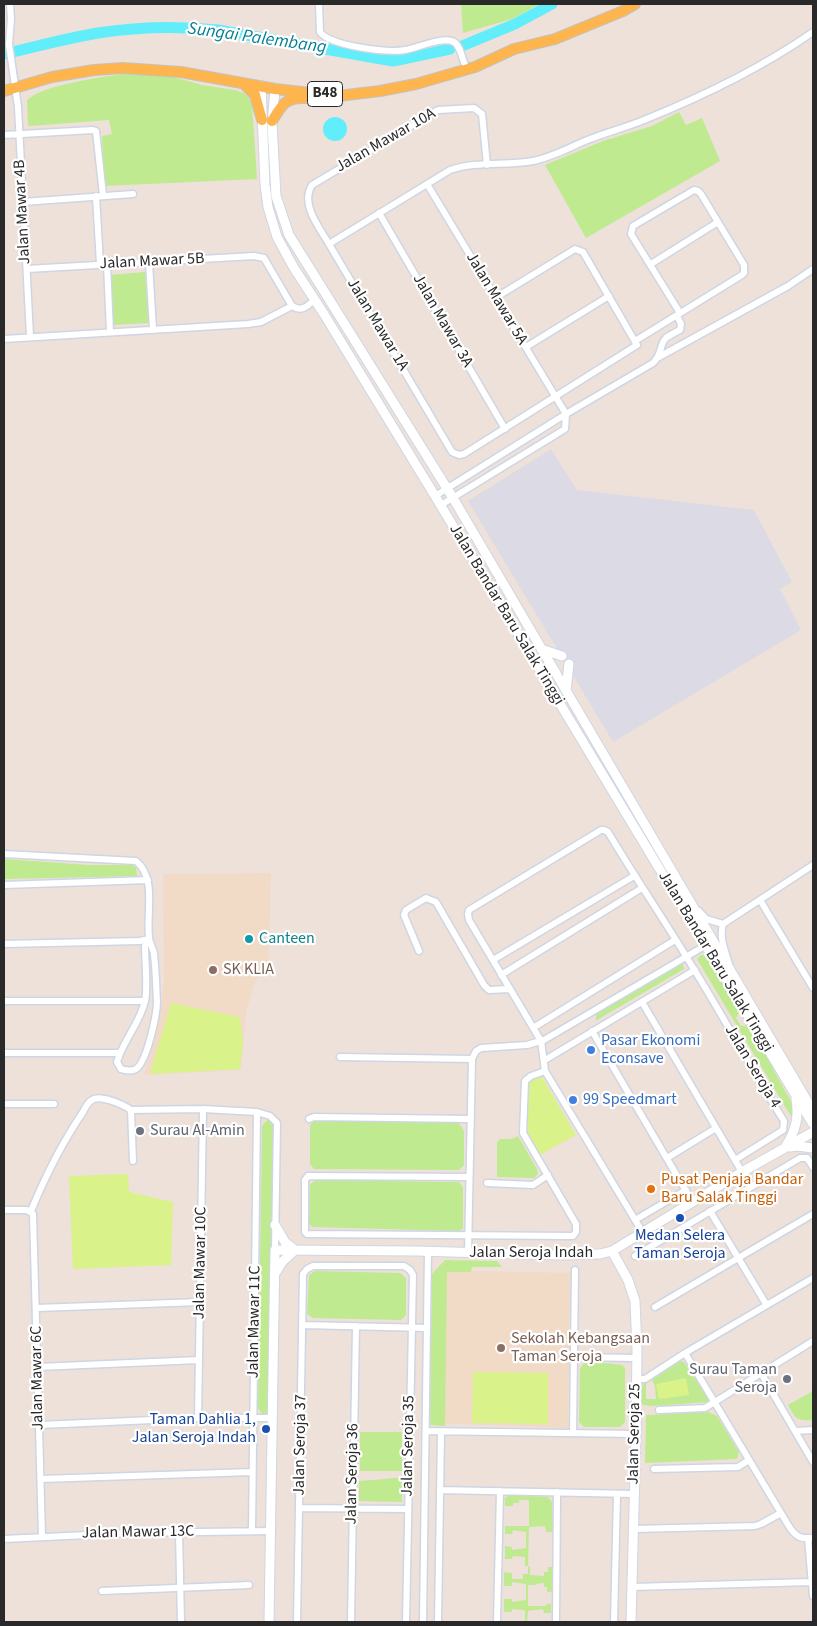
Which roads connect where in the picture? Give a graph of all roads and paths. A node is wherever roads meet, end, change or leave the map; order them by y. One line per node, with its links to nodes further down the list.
1 (10, 4): 9 (street, Jalan Mawar 4B)
2 (319, 4): 5 (street)
3 (635, 4): 5 (main road, B48)
4 (813, 32): 14 (street)
5 (467, 69): 10 (main road, B48)
6 (243, 83): 7 (main road, B48); 9 (main road, B48); 11 (main road)
7 (261, 86): 8 (main road, B48); 11 (main road, Jalan Bandar Baru Salak Tinggi)
8 (275, 88): 10 (main road, B48); 11 (main road, Jalan Bandar Baru Salak Tinggi)
9 (9, 89): 12 (street, Jalan Mawar 4B)
10 (380, 91): 11 (main road)
11 (267, 121): 30 (main road, Jalan Bandar Baru Salak Tinggi); 43 (main road, Jalan Bandar Baru Salak Tinggi)
12 (19, 133): 13 (street); 17 (street); 19 (street, Jalan Mawar 4B)
13 (4, 135)
14 (487, 165): 15 (street); 18 (street, Jalan Mawar 10A)
15 (427, 184): 20 (street); 29 (street, Jalan Mawar 5A)
16 (133, 194): 17 (street)
17 (99, 196): 19 (street); 24 (street)
18 (307, 196): 22 (street, Jalan Mawar 1A)
19 (23, 202): 26 (street, Jalan Mawar 4B)
20 (379, 213): 22 (street); 42 (street, Jalan Mawar 3A)
21 (718, 222): 25 (street); 25 (street); 32 (street)
22 (329, 244): 42 (street, Jalan Mawar 1A)
23 (150, 263): 24 (street, Jalan Mawar 5B); 31 (street, Jalan Mawar 5B); 33 (street)
24 (103, 264): 26 (street, Jalan Mawar 5B); 34 (street)
25 (651, 264): 32 (street)
26 (27, 269): 35 (street, Jalan Mawar 4B)
27 (813, 269): 39 (street)
28 (609, 296): 29 (street); 37 (street); 38 (street)
29 (495, 298): 38 (street, Jalan Mawar 5A)
30 (314, 300): 31 (street); 44 (main road, Jalan Bandar Baru Salak Tinggi)
31 (292, 306): 33 (street)
32 (679, 314): 37 (street); 39 (street)
33 (153, 329): 34 (street)
34 (110, 332): 35 (street)
35 (30, 336): 36 (street)
36 (4, 339)
37 (636, 343): 40 (street)
38 (526, 348): 40 (street, Jalan Mawar 5A)
39 (659, 357): 41 (street)
40 (556, 397): 41 (street, Jalan Mawar 5A); 42 (street)
41 (566, 414): 43 (street); 45 (street)
42 (505, 429)
43 (447, 488): 44 (street); 45 (main road, Jalan Bandar Baru Salak Tinggi)
44 (435, 496): 46 (main road, Jalan Bandar Baru Salak Tinggi)
45 (453, 498): 46 (street); 47 (main road, Jalan Bandar Baru Salak Tinggi)
46 (440, 505): 62 (main road, Jalan Bandar Baru Salak Tinggi)
47 (541, 649): 48 (main road); 50 (main road, Jalan Bandar Baru Salak Tinggi)
48 (562, 656)
49 (569, 664): 50 (main road)
50 (566, 692): 57 (main road, Jalan Bandar Baru Salak Tinggi)
51 (4, 854): 54 (street)
52 (812, 869): 58 (street)
53 (634, 876): 56 (street, Jalan Seroja 4); 66 (street); 66 (street, Jalan Seroja 4)
54 (148, 880): 55 (street); 60 (street)
55 (4, 885)
56 (642, 888): 61 (street, Jalan Seroja 4); 69 (street)
57 (684, 892): 59 (street); 62 (main road, Jalan Bandar Baru Salak Tinggi)
58 (760, 900): 59 (street); 70 (street)
59 (723, 924): 68 (street)
60 (149, 939): 63 (street); 72 (street); 79 (street)
61 (676, 940): 65 (street, Jalan Seroja 4); 75 (street)
62 (709, 943): 65 (street); 68 (main road, Jalan Bandar Baru Salak Tinggi); 84 (main road, Jalan Bandar Baru Salak Tinggi)
63 (4, 944)
64 (419, 951): 71 (street)
65 (686, 957): 67 (street, Jalan Seroja 4); 77 (street)
66 (493, 960): 69 (street)
67 (695, 970): 74 (street); 99 (street, Jalan Seroja 4)
68 (733, 974): 89 (main road, Jalan Bandar Baru Salak Tinggi)
69 (501, 975): 71 (street)
70 (813, 988)
71 (510, 989): 75 (street)
72 (145, 1001): 73 (street); 79 (street)
73 (4, 1002)
74 (642, 1002): 76 (street); 94 (street)
75 (533, 1028): 77 (street)
76 (592, 1032): 82 (street); 98 (street)
77 (541, 1041): 81 (street); 82 (street)
78 (4, 1053): 79 (street)
79 (120, 1053)
80 (340, 1057): 81 (street)
81 (472, 1059): 92 (street)
82 (545, 1060): 83 (street)
83 (545, 1071): 103 (street); 112 (street)
84 (795, 1094): 93 (main road, Jalan Bandar Baru Salak Tinggi); 96 (main road)
85 (4, 1104): 86 (street)
86 (54, 1104)
87 (203, 1109): 88 (street); 90 (street); 127 (street, Jalan Mawar 10C)
88 (131, 1110): 100 (street); 109 (street)
89 (813, 1111)
90 (257, 1112): 113 (street); 146 (street, Jalan Mawar 11C)
91 (309, 1119): 92 (street)
92 (470, 1119): 104 (street)
93 (813, 1124)
94 (716, 1128): 98 (street); 99 (street)
95 (813, 1132): 96 (main road, Jalan Seroja Indah)
96 (785, 1148): 97 (main road); 102 (main road, Jalan Seroja Indah)
97 (813, 1148)
98 (667, 1158): 106 (street)
99 (735, 1160): 102 (street)
100 (133, 1161)
101 (813, 1167): 110 (street)
102 (742, 1172): 107 (main road, Jalan Seroja Indah)
103 (548, 1176): 105 (street); 115 (street)
104 (469, 1177): 115 (street); 115 (street)
105 (487, 1184)
106 (686, 1190): 107 (street); 112 (street)
107 (693, 1203): 114 (main road, Jalan Seroja Indah)
108 (4, 1210): 109 (street)
109 (31, 1211): 129 (street, Jalan Mawar 6C)
110 (710, 1211): 121 (street); 122 (street)
111 (813, 1214): 122 (street)
112 (635, 1220): 114 (street)
113 (275, 1225): 116 (street); 117 (main road)
114 (643, 1233): 119 (main road, Jalan Seroja Indah)
115 (468, 1236): 120 (street)
116 (275, 1250): 117 (main road, Jalan Seroja Indah); 125 (main road)
117 (295, 1250): 118 (main road, Jalan Seroja Indah); 125 (main road)
118 (428, 1251): 120 (main road, Jalan Seroja Indah); 134 (street)
119 (612, 1251): 120 (main road, Jalan Seroja Indah); 138 (main road, Jalan Seroja 25)
120 (468, 1253)
121 (635, 1256)
122 (738, 1258): 128 (street); 130 (street)
123 (307, 1269): 131 (street, Jalan Seroja 37); 133 (street, Jalan Seroja 35)
124 (575, 1270): 137 (street)
125 (275, 1274): 147 (main road)
126 (813, 1278): 128 (street)
127 (200, 1302): 129 (street); 139 (street, Jalan Mawar 10C)
128 (766, 1304): 136 (street)
129 (37, 1308): 140 (street, Jalan Mawar 6C)
130 (656, 1308)
131 (303, 1326): 132 (street); 165 (street, Jalan Seroja 37)
132 (356, 1326): 133 (street); 166 (street, Jalan Seroja 36)
133 (412, 1328): 134 (street); 167 (street, Jalan Seroja 35)
134 (427, 1328): 151 (street)
135 (813, 1341): 141 (street)
136 (684, 1353): 142 (street); 143 (street)
137 (574, 1357): 138 (street); 153 (street)
138 (636, 1358): 142 (main road, Jalan Seroja 25)
139 (199, 1360): 140 (street); 145 (street, Jalan Mawar 10C)
140 (38, 1367): 148 (street, Jalan Mawar 6C)
141 (761, 1373): 143 (street); 150 (street)
142 (636, 1379): 154 (main road, Jalan Seroja 25)
143 (714, 1402): 144 (street); 155 (street)
144 (659, 1410)
145 (198, 1418): 146 (street); 148 (street)
146 (254, 1418): 147 (street); 158 (street, Jalan Mawar 11C)
147 (273, 1418): 171 (main road)
148 (40, 1425): 159 (street, Jalan Mawar 6C)
149 (813, 1430): 150 (street)
150 (795, 1431): 156 (street)
151 (426, 1432): 152 (street); 187 (street)
152 (442, 1432): 153 (street); 160 (street)
153 (573, 1433): 154 (street)
154 (636, 1434): 164 (main road, Jalan Seroja 25)
155 (749, 1460): 157 (street); 168 (street)
156 (813, 1462)
157 (654, 1469)
158 (252, 1472): 159 (street); 170 (street, Jalan Mawar 11C)
159 (41, 1479): 173 (street, Jalan Mawar 6C)
160 (440, 1490): 161 (street); 188 (street)
161 (500, 1491): 162 (street); 189 (street)
162 (558, 1492): 163 (street); 190 (street)
163 (618, 1494): 164 (street); 191 (street)
164 (634, 1494): 169 (main road, Jalan Seroja 25)
165 (300, 1508): 166 (street); 184 (street, Jalan Seroja 37)
166 (352, 1508): 167 (street); 185 (street, Jalan Seroja 36)
167 (408, 1509): 186 (street, Jalan Seroja 35)
168 (780, 1513): 169 (street); 175 (street)
169 (634, 1529): 178 (main road, Jalan Seroja 25)
170 (252, 1531): 171 (street, Jalan Mawar 13C); 172 (street, Jalan Mawar 13C)
171 (272, 1531): 183 (main road)
172 (178, 1532): 173 (street, Jalan Mawar 13C); 179 (street)
173 (42, 1536): 174 (street, Jalan Mawar 13C)
174 (4, 1538)
175 (810, 1538): 176 (street)
176 (812, 1582): 178 (street); 181 (street)
177 (249, 1586): 179 (street)
178 (632, 1587): 192 (main road, Jalan Seroja 25)
179 (180, 1588): 180 (street); 182 (street)
180 (102, 1591)
181 (813, 1596)
182 (181, 1622)
183 (270, 1622)
184 (297, 1622)
185 (351, 1622)
186 (406, 1622)
187 (423, 1622)
188 (438, 1622)
189 (497, 1622)
190 (556, 1622)
191 (614, 1622)
192 (631, 1622)

